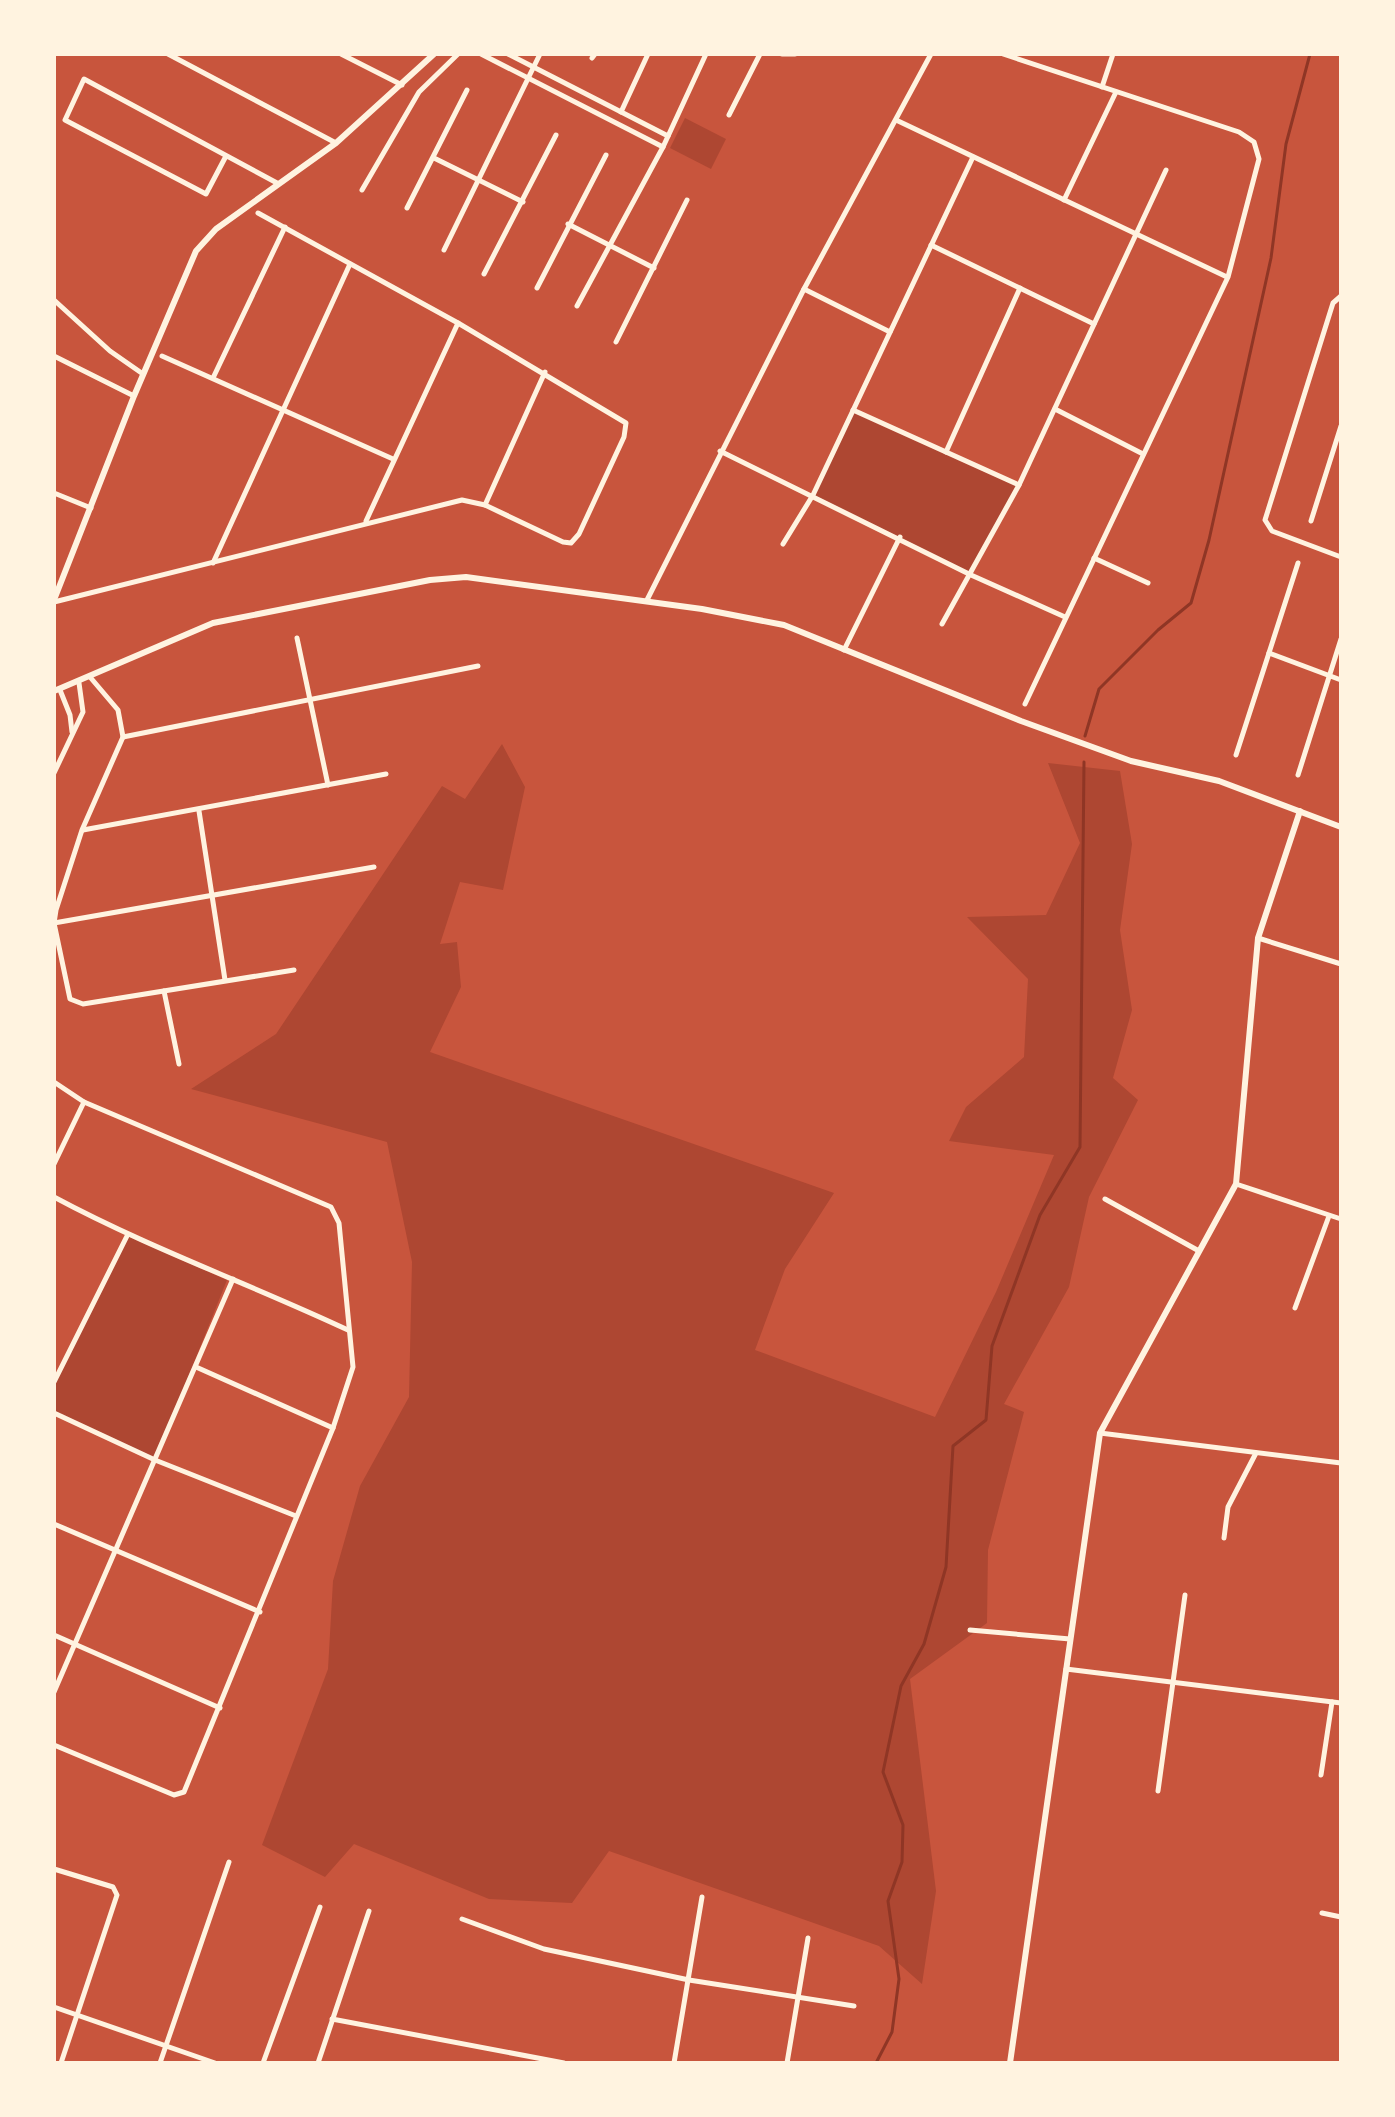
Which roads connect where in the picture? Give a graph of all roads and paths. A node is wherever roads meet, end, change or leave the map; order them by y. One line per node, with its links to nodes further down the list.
1 (168, 54): 27 (street)
2 (341, 54): 18 (street)
3 (434, 54): 18 (street)
4 (458, 54): 36 (street)
5 (481, 54): 17 (street)
6 (508, 54): 16 (street)
7 (540, 54): 16 (street)
8 (648, 54): 22 (street)
9 (706, 54): 26 (street)
10 (760, 54): 23 (street)
11 (782, 54): 12 (street)
12 (795, 54)
13 (931, 54): 24 (street)
14 (1003, 54): 19 (street)
15 (1113, 54): 19 (street)
16 (533, 68): 17 (street); 22 (street)
17 (527, 80): 28 (street); 34 (street)
18 (403, 85): 27 (street)
19 (1102, 87): 21 (street)
20 (467, 90): 32 (street)
21 (1116, 92): 38 (street); 51 (street)
22 (621, 112): 26 (street)
23 (729, 115)
24 (896, 120): 31 (street); 54 (street)
25 (556, 135): 39 (street)
26 (668, 136): 28 (street)
27 (336, 143): 35 (street)
28 (663, 147): 45 (street)
29 (606, 155): 42 (street)
30 (226, 156): 30 (street); 35 (street)
31 (973, 157): 38 (street); 46 (street)
32 (433, 158): 34 (street); 40 (street)
33 (1166, 170): 44 (street)
34 (478, 180): 39 (street); 47 (street)
35 (277, 183): 65 (street)
36 (362, 190)
37 (687, 200): 49 (street)
38 (1064, 200): 44 (street)
39 (523, 202): 50 (street)
40 (407, 208)
41 (258, 213): 43 (street)
42 (568, 224): 45 (street); 52 (street)
43 (285, 227): 48 (street); 66 (street)
44 (1137, 234): 51 (street); 59 (street)
45 (609, 245): 49 (street); 57 (street)
46 (931, 245): 53 (street); 60 (street)
47 (444, 250)
48 (350, 264): 58 (street); 70 (street)
49 (654, 268): 61 (street)
50 (484, 274)
51 (1228, 277): 74 (street)
52 (537, 288)
53 (1020, 288): 59 (street); 73 (street)
54 (804, 289): 60 (street); 72 (street)
55 (1341, 296): 85 (street)
56 (54, 300): 65 (street)
57 (577, 306)
58 (458, 323): 64 (street); 75 (street)
59 (1094, 324): 68 (street)
60 (890, 332): 69 (street)
61 (616, 342)
62 (54, 356): 67 (street)
63 (162, 356): 66 (street)
64 (545, 372): 79 (street); 79 (street)
65 (143, 374): 67 (street)
66 (213, 378): 70 (street)
67 (134, 396): 80 (street)
68 (1055, 409): 74 (street); 76 (street)
69 (853, 410): 73 (street); 78 (street)
70 (283, 411): 75 (street); 88 (street)
71 (1341, 426): 81 (street)
72 (720, 451): 78 (street); 91 (street)
73 (946, 452): 76 (street)
74 (1143, 454): 86 (street)
75 (393, 459): 82 (street)
76 (1019, 485): 89 (street)
77 (54, 493): 80 (street)
78 (813, 495): 83 (street); 84 (street)
79 (485, 505): 82 (street)
80 (91, 508): 92 (street)
81 (1311, 521)
82 (365, 522): 88 (street)
83 (900, 537): 89 (street); 97 (street)
84 (783, 544)
85 (1341, 557)
86 (1094, 558): 90 (street); 93 (street)
87 (1298, 563): 98 (street)
88 (213, 564): 92 (street)
89 (971, 575): 93 (street); 94 (street)
90 (1148, 583)
91 (647, 600): 97 (street); 101 (street)
92 (54, 601)
93 (1065, 617): 106 (street)
94 (942, 624)
95 (297, 638): 105 (street)
96 (1341, 639): 100 (street)
97 (843, 651): 115 (street)
98 (1269, 653): 100 (street); 109 (street)
99 (478, 666): 105 (street)
100 (1329, 676): 102 (street); 112 (street)
101 (90, 677): 103 (street); 108 (street)
102 (1341, 680)
103 (79, 683): 104 (street); 107 (street)
104 (57, 690): 107 (street)
105 (310, 701): 108 (street); 113 (street)
106 (1025, 704)
107 (72, 733): 110 (street)
108 (123, 737): 117 (street)
109 (1236, 755)
110 (54, 773)
111 (386, 774): 113 (street)
112 (1298, 775)
113 (328, 785): 114 (street)
114 (199, 811): 117 (street); 119 (street)
115 (1300, 811): 116 (street); 121 (street)
116 (1341, 827)
117 (82, 830): 120 (street)
118 (374, 867): 119 (street)
119 (212, 894): 120 (street); 124 (street)
120 (54, 923): 125 (street)
121 (1258, 938): 122 (street); 130 (street)
122 (1341, 964)
123 (294, 970): 124 (street)
124 (225, 980): 125 (street)
125 (164, 991): 126 (street)
126 (179, 1064)
127 (54, 1082): 128 (street)
128 (84, 1102): 129 (street); 139 (street)
129 (54, 1164)
130 (1236, 1184): 133 (street); 136 (street)
131 (54, 1197): 135 (street)
132 (1105, 1199): 136 (street)
133 (1329, 1216): 134 (street); 138 (street)
134 (1341, 1219)
135 (127, 1236): 137 (street); 141 (street)
136 (1199, 1251): 144 (street)
137 (233, 1279): 139 (street); 140 (street)
138 (1295, 1308)
139 (348, 1330): 143 (street)
140 (196, 1367): 143 (street); 146 (street)
141 (54, 1382)
142 (54, 1413): 146 (street)
143 (333, 1428): 148 (street)
144 (1100, 1433): 145 (street); 156 (street)
145 (1256, 1453): 147 (street); 150 (street)
146 (155, 1460): 148 (street); 151 (street)
147 (1341, 1463)
148 (296, 1516): 153 (street)
149 (54, 1524): 151 (street)
150 (1224, 1538)
151 (115, 1550): 153 (street); 157 (street)
152 (1185, 1595): 159 (street)
153 (260, 1612): 163 (street)
154 (970, 1630): 156 (street)
155 (54, 1635): 157 (street)
156 (1070, 1639): 158 (street)
157 (73, 1643): 160 (street); 163 (street)
158 (1066, 1669): 159 (street); 191 (street)
159 (1174, 1681): 161 (street); 166 (street)
160 (54, 1692)
161 (1332, 1702): 162 (street); 165 (street)
162 (1341, 1703)
163 (220, 1708): 164 (street)
164 (54, 1745)
165 (1321, 1775)
166 (1158, 1791)
167 (229, 1862): 182 (street)
168 (54, 1869): 180 (street)
169 (702, 1897): 176 (street)
170 (320, 1907): 186 (street)
171 (369, 1911): 181 (street)
172 (1322, 1913): 173 (street)
173 (1341, 1917)
174 (462, 1919): 176 (street)
175 (808, 1938): 177 (street)
176 (689, 1980): 177 (street); 189 (street)
177 (798, 1996): 178 (street); 190 (street)
178 (854, 2006)
179 (54, 2007): 180 (street)
180 (79, 2017): 182 (street); 183 (street)
181 (332, 2019): 187 (street); 188 (street)
182 (166, 2046): 184 (street); 185 (street)
183 (61, 2063)
184 (160, 2063)
185 (215, 2063)
186 (263, 2063)
187 (318, 2063)
188 (564, 2063)
189 (674, 2063)
190 (787, 2063)
191 (1010, 2063)

